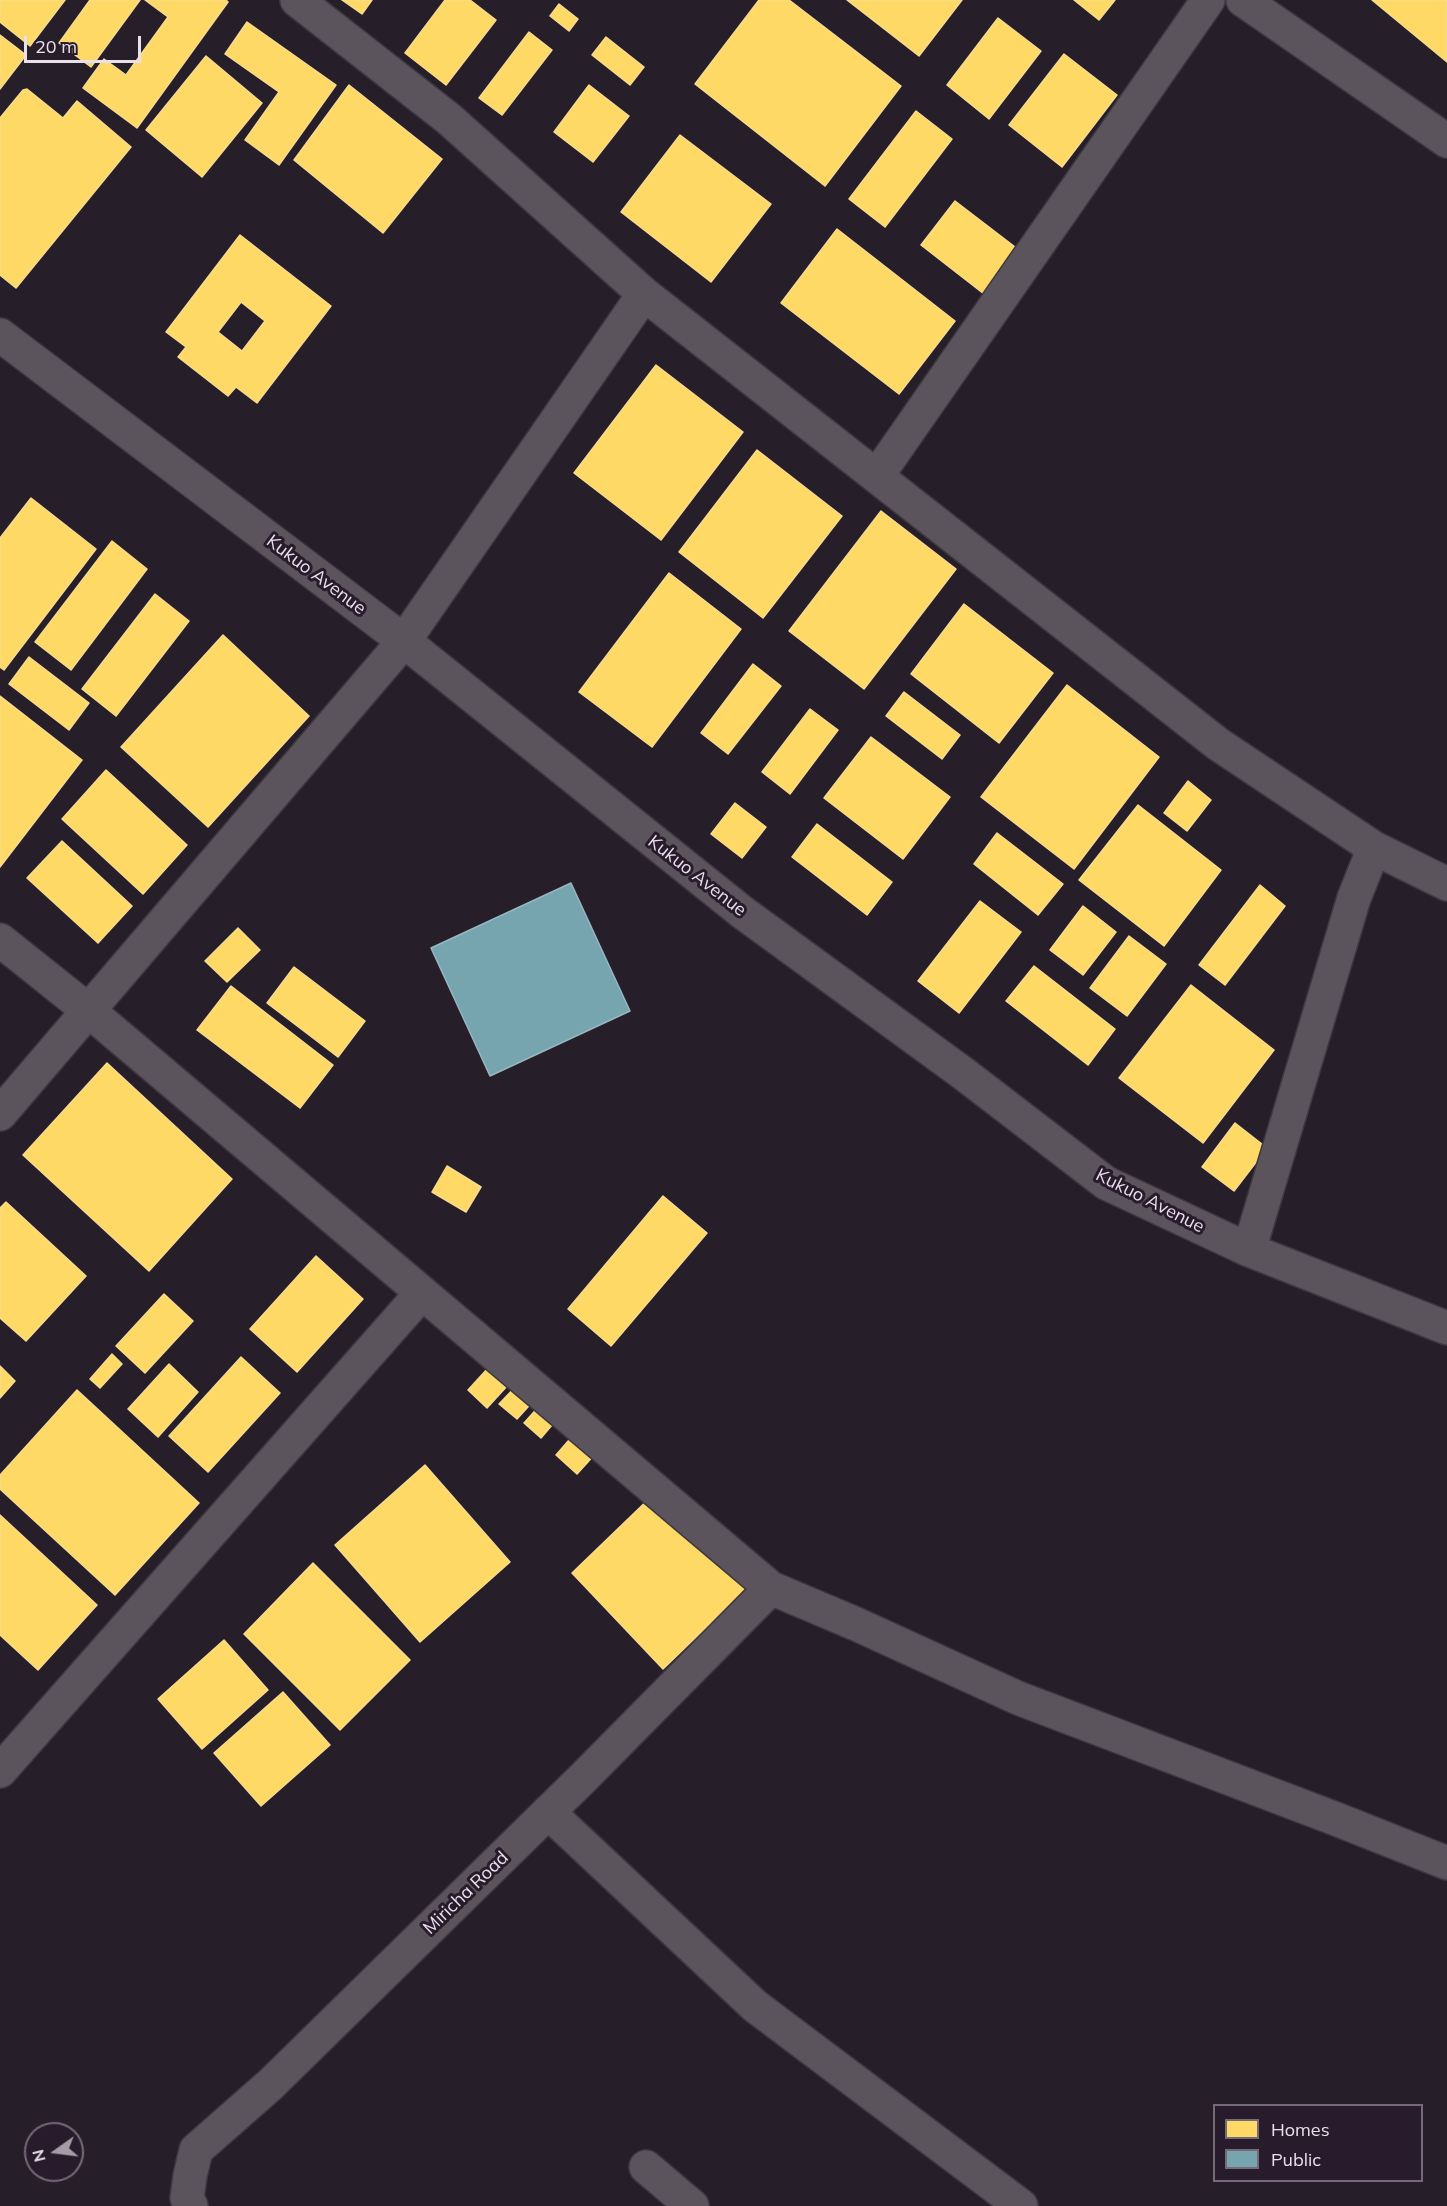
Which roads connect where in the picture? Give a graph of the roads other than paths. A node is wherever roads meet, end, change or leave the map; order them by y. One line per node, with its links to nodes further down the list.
1 (297, 0): 5 (street)
2 (1208, 0): 7 (street)
3 (1243, 0): 4 (street)
4 (1447, 141)
5 (644, 294): 7 (street); 8 (street)
6 (0, 335): 8 (street, Kukuo Avenue)
7 (878, 476): 9 (street)
8 (404, 641): 12 (street); 14 (street, Kukuo Avenue)
9 (1374, 848): 10 (street); 14 (street)
10 (1447, 884)
11 (0, 940): 12 (street)
12 (89, 1011): 13 (street); 15 (street)
13 (0, 1114)
14 (1249, 1250): 16 (street, Kukuo Avenue)
15 (421, 1294): 17 (street); 18 (street)
16 (1447, 1328)
17 (771, 1588): 19 (street, Miricha Road); 20 (street)
18 (0, 1771)
19 (548, 1812): 22 (street, Miricha Road); 24 (street)
20 (1447, 1863)
21 (646, 2167): 23 (street)
22 (191, 2206)
23 (692, 2206)
24 (1021, 2206)

